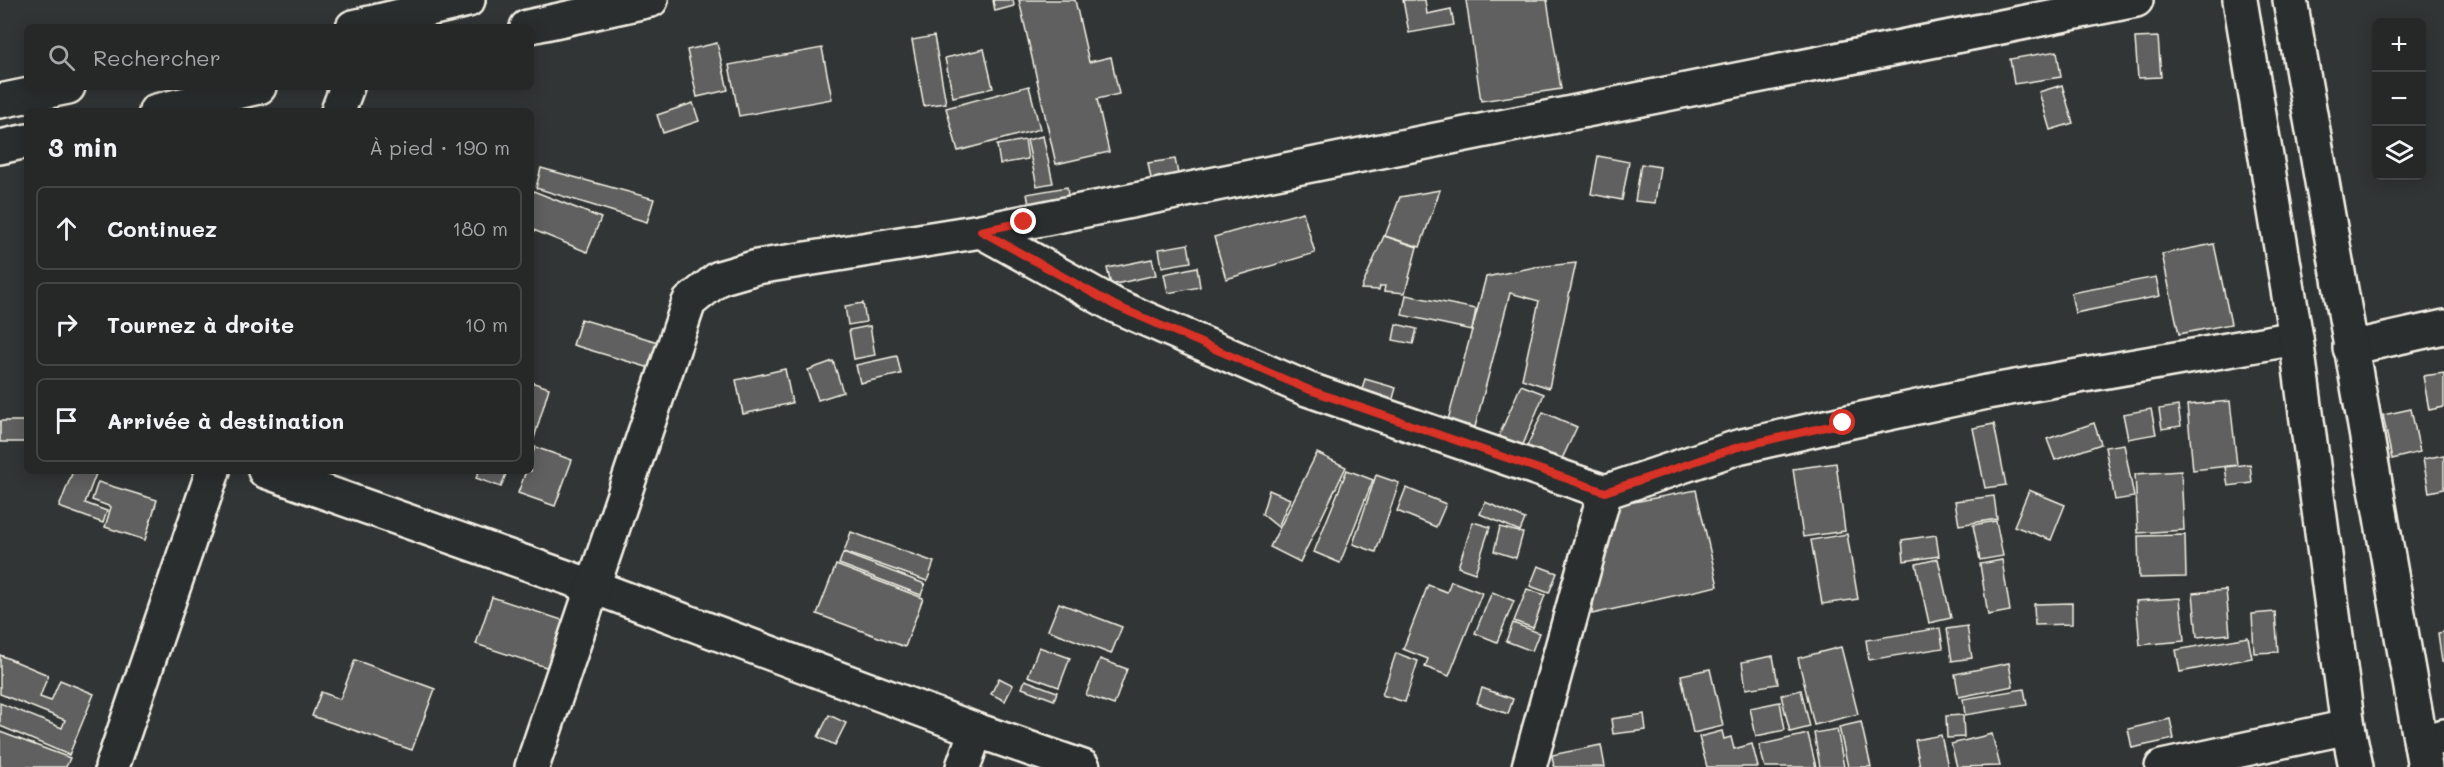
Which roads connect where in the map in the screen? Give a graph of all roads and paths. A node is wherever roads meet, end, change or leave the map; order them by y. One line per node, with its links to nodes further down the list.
1 (468, 0): 6 (street)
2 (651, 0): 7 (street)
3 (2136, 0): 16 (street)
4 (2240, 0): 18 (street)
5 (2290, 0): 19 (street)
6 (371, 24)
7 (534, 25)
8 (53, 90): 11 (street)
9 (246, 90): 12 (street)
10 (346, 90): 13 (street)
11 (0, 101)
12 (169, 108)
13 (339, 108)
14 (24, 142): 15 (street)
15 (0, 147)
16 (981, 231): 22 (street); 23 (street)
17 (2444, 327): 19 (street)
18 (2296, 338): 22 (street); 24 (street)
19 (2350, 348): 26 (street)
20 (212, 474): 27 (street)
21 (274, 474): 23 (street)
22 (1605, 492): 31 (street)
23 (594, 587): 25 (street); 28 (street)
24 (2348, 728): 32 (street); 33 (street)
25 (976, 730): 29 (street); 30 (street)
26 (2430, 749)
27 (111, 767)
28 (532, 767)
29 (963, 767)
30 (1083, 767)
31 (1530, 767)
32 (2162, 767)
33 (2356, 767)

